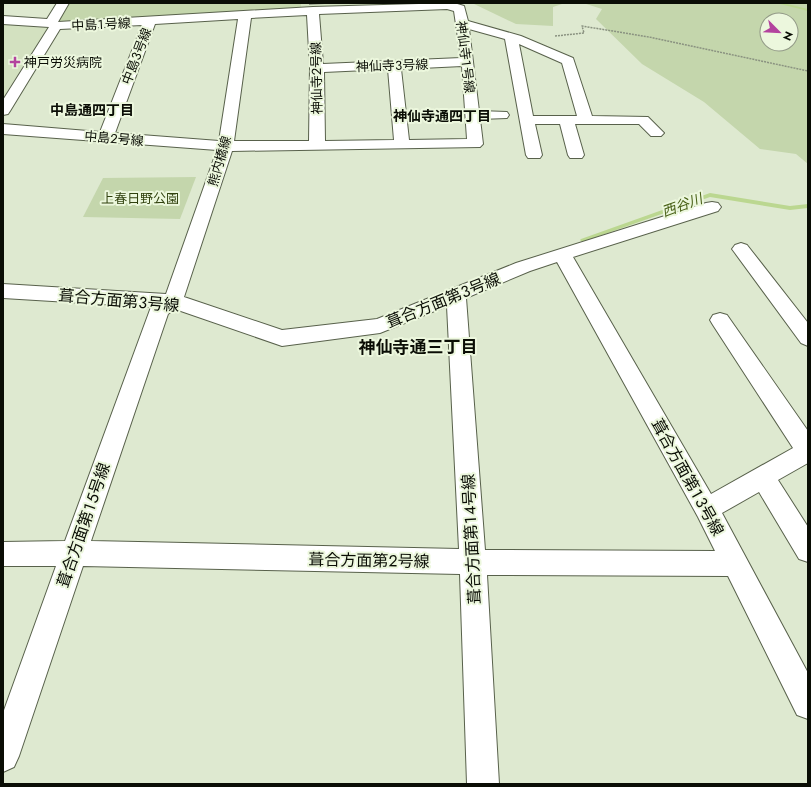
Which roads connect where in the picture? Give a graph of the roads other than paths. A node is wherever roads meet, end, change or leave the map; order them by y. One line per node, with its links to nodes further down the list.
1 (63, 3): 7 (street)
2 (314, 11): 3 (street, 神仙寺１号線); 6 (street, 神仙寺１号線); 11 (street, 神仙寺２号線)
3 (245, 16): 5 (street, 中島１号線); 22 (street, 熊内橋線)
4 (3, 20): 7 (street)
5 (150, 21): 7 (street, 中島１号線); 20 (street, 中島３号線)
6 (463, 24): 8 (street); 9 (street, 神仙寺１号線)
7 (53, 25): 12 (street, 中島１号線)
8 (510, 38): 15 (street); 17 (street)
9 (468, 62): 10 (street, 神仙寺３号線); 13 (street, 神仙寺１号線)
10 (394, 65): 11 (street, 神仙寺３号線); 21 (street)
11 (317, 68): 23 (street, 神仙寺２号線)
12 (3, 111)
13 (472, 115): 14 (street); 21 (street, 神仙寺１号線)
14 (502, 115)
15 (527, 120): 16 (street); 24 (street)
16 (566, 120): 17 (street); 25 (street)
17 (586, 120): 19 (street)
18 (3, 129): 20 (street, 中島２号線)
19 (656, 133)
20 (106, 137): 22 (street, 中島２号線)
21 (402, 143): 23 (street, 神仙寺１号線)
22 (226, 146): 23 (street, 神仙寺１号線); 31 (street, 熊内橋線)
23 (317, 146)
24 (534, 155)
25 (576, 155)
26 (712, 207): 28 (street, 葺合方面第３号線)
27 (741, 249): 33 (street)
28 (562, 254): 30 (street, 葺合方面第３号線); 36 (street, 葺合方面第１３号線)
29 (3, 290): 31 (street, 葺合方面第３号線)
30 (456, 295): 31 (street, 葺合方面第３号線); 40 (street, 葺合方面第１４号線)
31 (173, 301): 38 (street, 葺合方面第１５号線)
32 (720, 320): 34 (street)
33 (808, 338)
34 (808, 451): 35 (street)
35 (763, 477): 36 (street); 37 (street)
36 (707, 509): 41 (street, 葺合方面第１３号線)
37 (808, 550)
38 (73, 553): 39 (street, 葺合方面第２号線); 40 (street, 葺合方面第２号線); 43 (street, 葺合方面第１５号線)
39 (3, 554)
40 (473, 562): 41 (street, 葺合方面第２号線); 44 (street, 葺合方面第１４号線)
41 (735, 564): 42 (street, 葺合方面第１３号線)
42 (808, 704)
43 (3, 756)
44 (483, 784)

